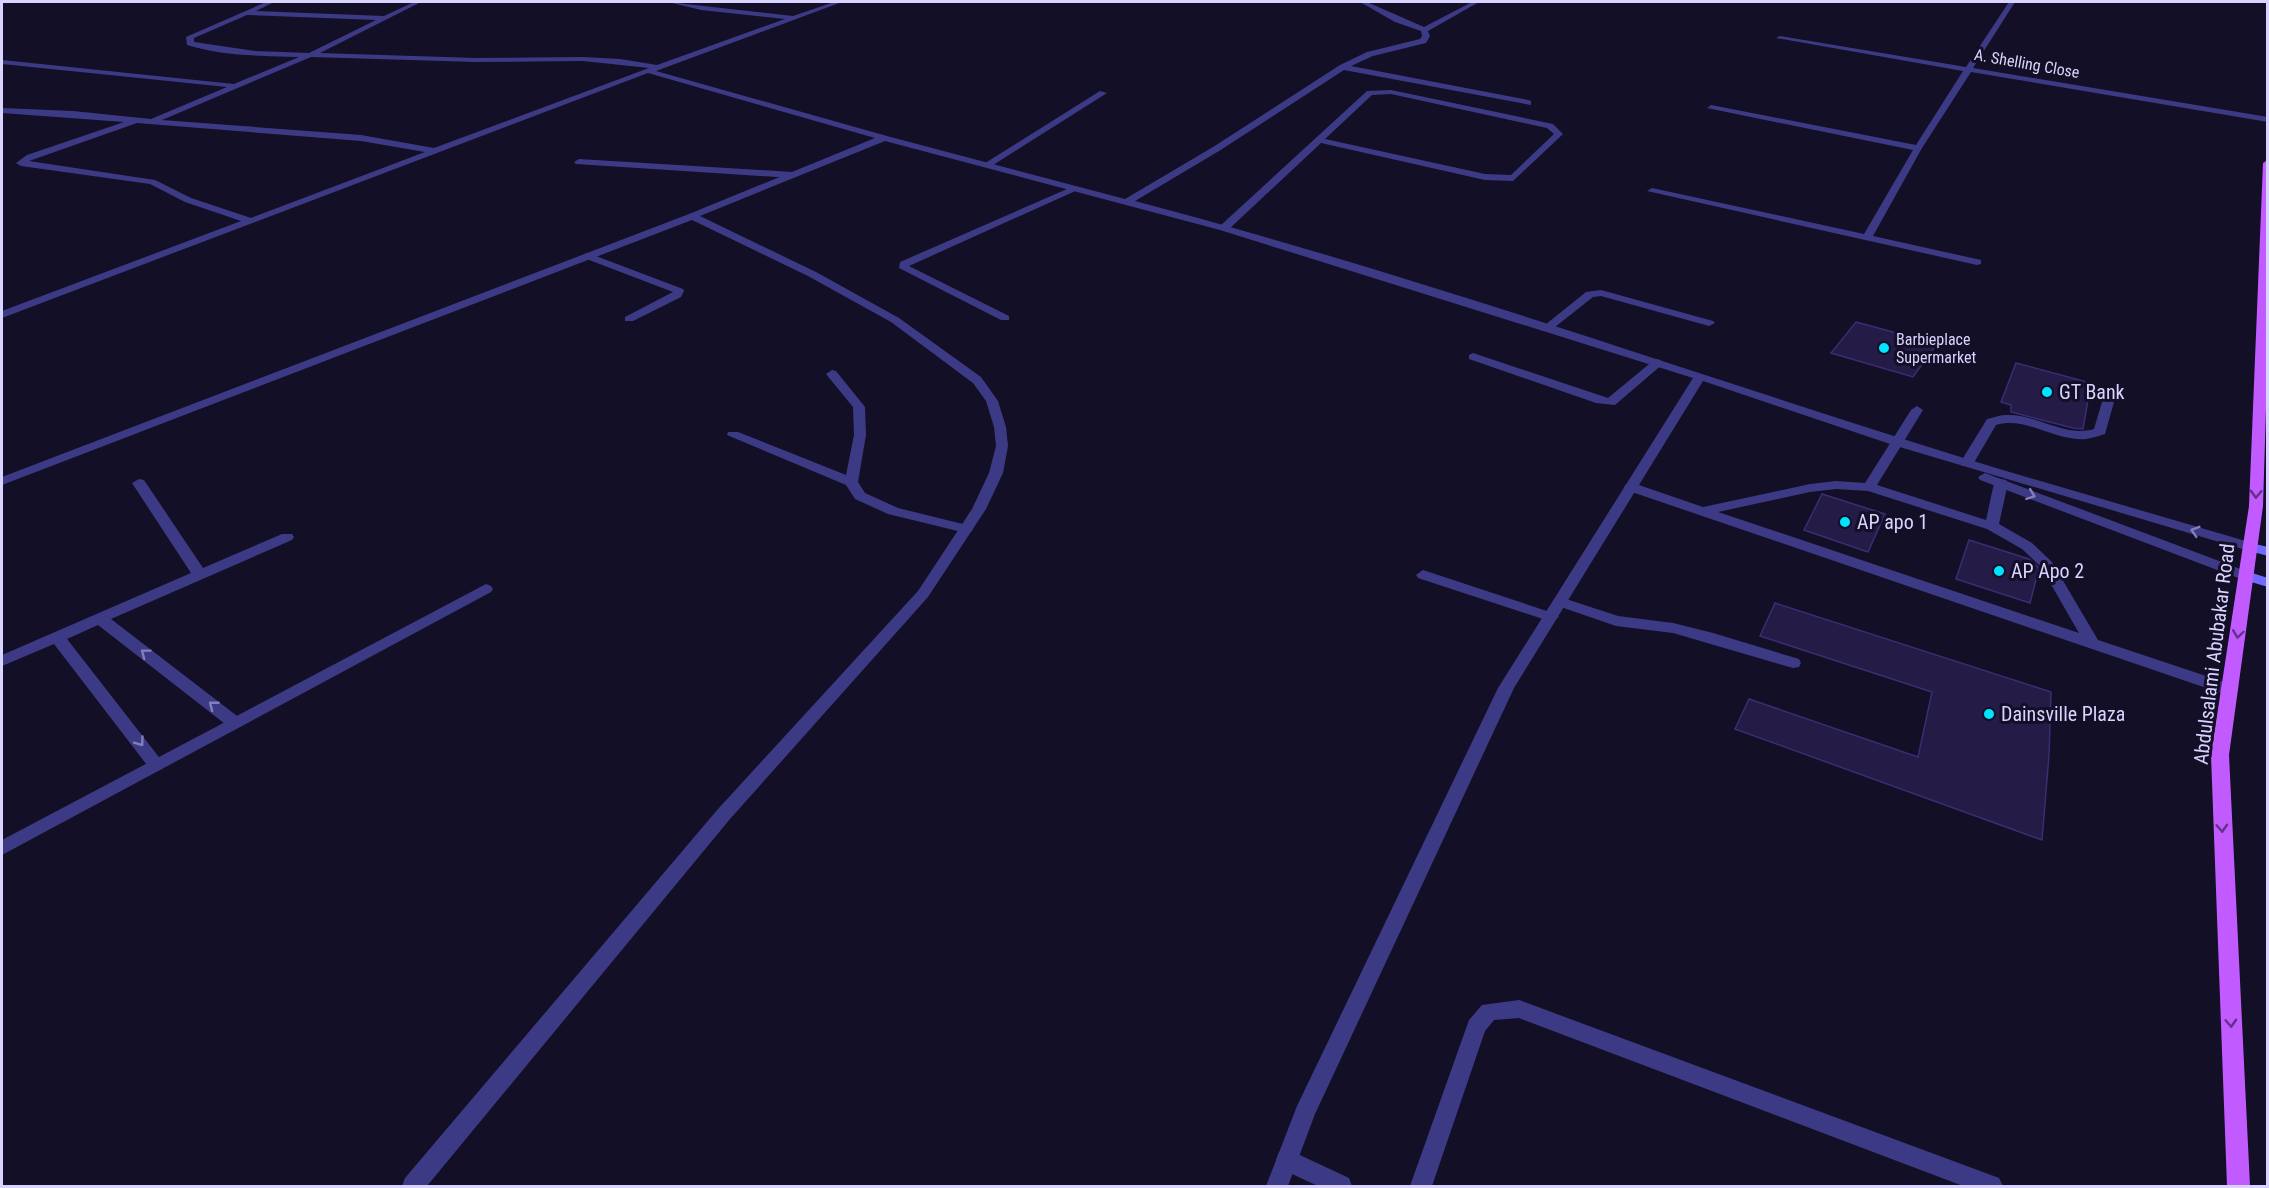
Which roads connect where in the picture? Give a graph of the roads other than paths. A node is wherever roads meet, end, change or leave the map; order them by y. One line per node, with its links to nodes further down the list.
1 (271, 2): 8 (street)
2 (418, 2): 9 (street)
3 (671, 2): 10 (street)
4 (839, 2): 10 (street)
5 (1363, 2): 11 (street)
6 (1476, 2): 11 (street)
7 (2012, 2): 17 (street)
8 (244, 13): 9 (street); 13 (street)
9 (386, 18): 13 (street)
10 (791, 18): 15 (street)
11 (1424, 30): 16 (street)
12 (1780, 38): 17 (street, A. Shelling Close)
13 (309, 55): 15 (street); 19 (street)
14 (2, 62): 19 (street)
15 (658, 67): 18 (street)
16 (1343, 67): 21 (street); 37 (street)
17 (1970, 69): 26 (street, A. Shelling Close); 29 (street)
18 (648, 71): 27 (street); 30 (street)
19 (234, 86): 25 (street)
20 (1103, 93): 33 (street)
21 (1528, 103)
22 (1711, 108): 29 (street)
23 (2, 111): 24 (street)
24 (140, 119): 25 (street); 39 (street)
25 (155, 120): 30 (street)
26 (2268, 120)
27 (884, 138): 33 (street); 34 (street)
28 (1318, 140): 28 (street); 40 (street)
29 (1918, 148): 41 (street)
30 (434, 151): 39 (street)
31 (579, 162): 34 (street)
32 (2268, 163): 68 (main road, Abdulsalami Abubakar Road, one-way to 68)
33 (987, 165): 35 (street)
34 (793, 175): 38 (street)
35 (1077, 188): 37 (street); 45 (street)
36 (1652, 191): 41 (street)
37 (1127, 202): 40 (street)
38 (692, 216): 42 (street); 66 (street)
39 (251, 221): 44 (street)
40 (1224, 228): 48 (street)
41 (1866, 238): 43 (street)
42 (588, 256): 46 (street); 58 (street)
43 (1977, 262)
44 (2, 315)
45 (1005, 318)
46 (629, 319)
47 (1709, 323): 48 (street)
48 (1546, 329): 50 (street)
49 (1473, 357): 50 (street)
50 (1658, 363): 52 (street)
51 (832, 374): 59 (street)
52 (1700, 376): 56 (street); 62 (street)
53 (2110, 395): 57 (street)
54 (1917, 410): 56 (street)
55 (733, 435): 59 (street)
56 (1899, 442): 57 (street); 61 (street); 63 (street)
57 (1967, 463): 68 (street, one-way to 57)
58 (2, 481)
59 (851, 482): 66 (street)
60 (139, 483): 70 (street)
61 (2001, 483): 65 (street); 72 (street, one-way to 72)
62 (1631, 487): 64 (street); 75 (street)
63 (1869, 487): 64 (street); 65 (street)
64 (1702, 512): 78 (street)
65 (1992, 526): 78 (street)
66 (966, 529): 86 (street)
67 (287, 537): 70 (street)
68 (2251, 547): 69 (street); 72 (main road, Abdulsalami Abubakar Road)
69 (2268, 552)
70 (199, 574): 76 (street)
71 (1423, 575): 75 (street)
72 (2246, 576): 73 (street); 81 (main road, Abdulsalami Abubakar Road, one-way to 81)
73 (2268, 583)
74 (486, 589): 82 (street)
75 (1556, 610): 80 (street); 85 (street)
76 (99, 618): 77 (street); 82 (street, one-way to 76)
77 (57, 637): 79 (street); 83 (street, one-way to 83)
78 (2092, 643): 81 (street)
79 (2, 661)
80 (1792, 663)
81 (2230, 690): 91 (main road, Abdulsalami Abubakar Road, one-way to 91)
82 (236, 723): 83 (street)
83 (156, 765): 84 (street)
84 (2, 848)
85 (1287, 1160): 87 (street); 88 (street)
86 (413, 1186)
87 (1277, 1186)
88 (1341, 1186)
89 (1422, 1186): 90 (street)
90 (1991, 1186)
91 (2238, 1186)

